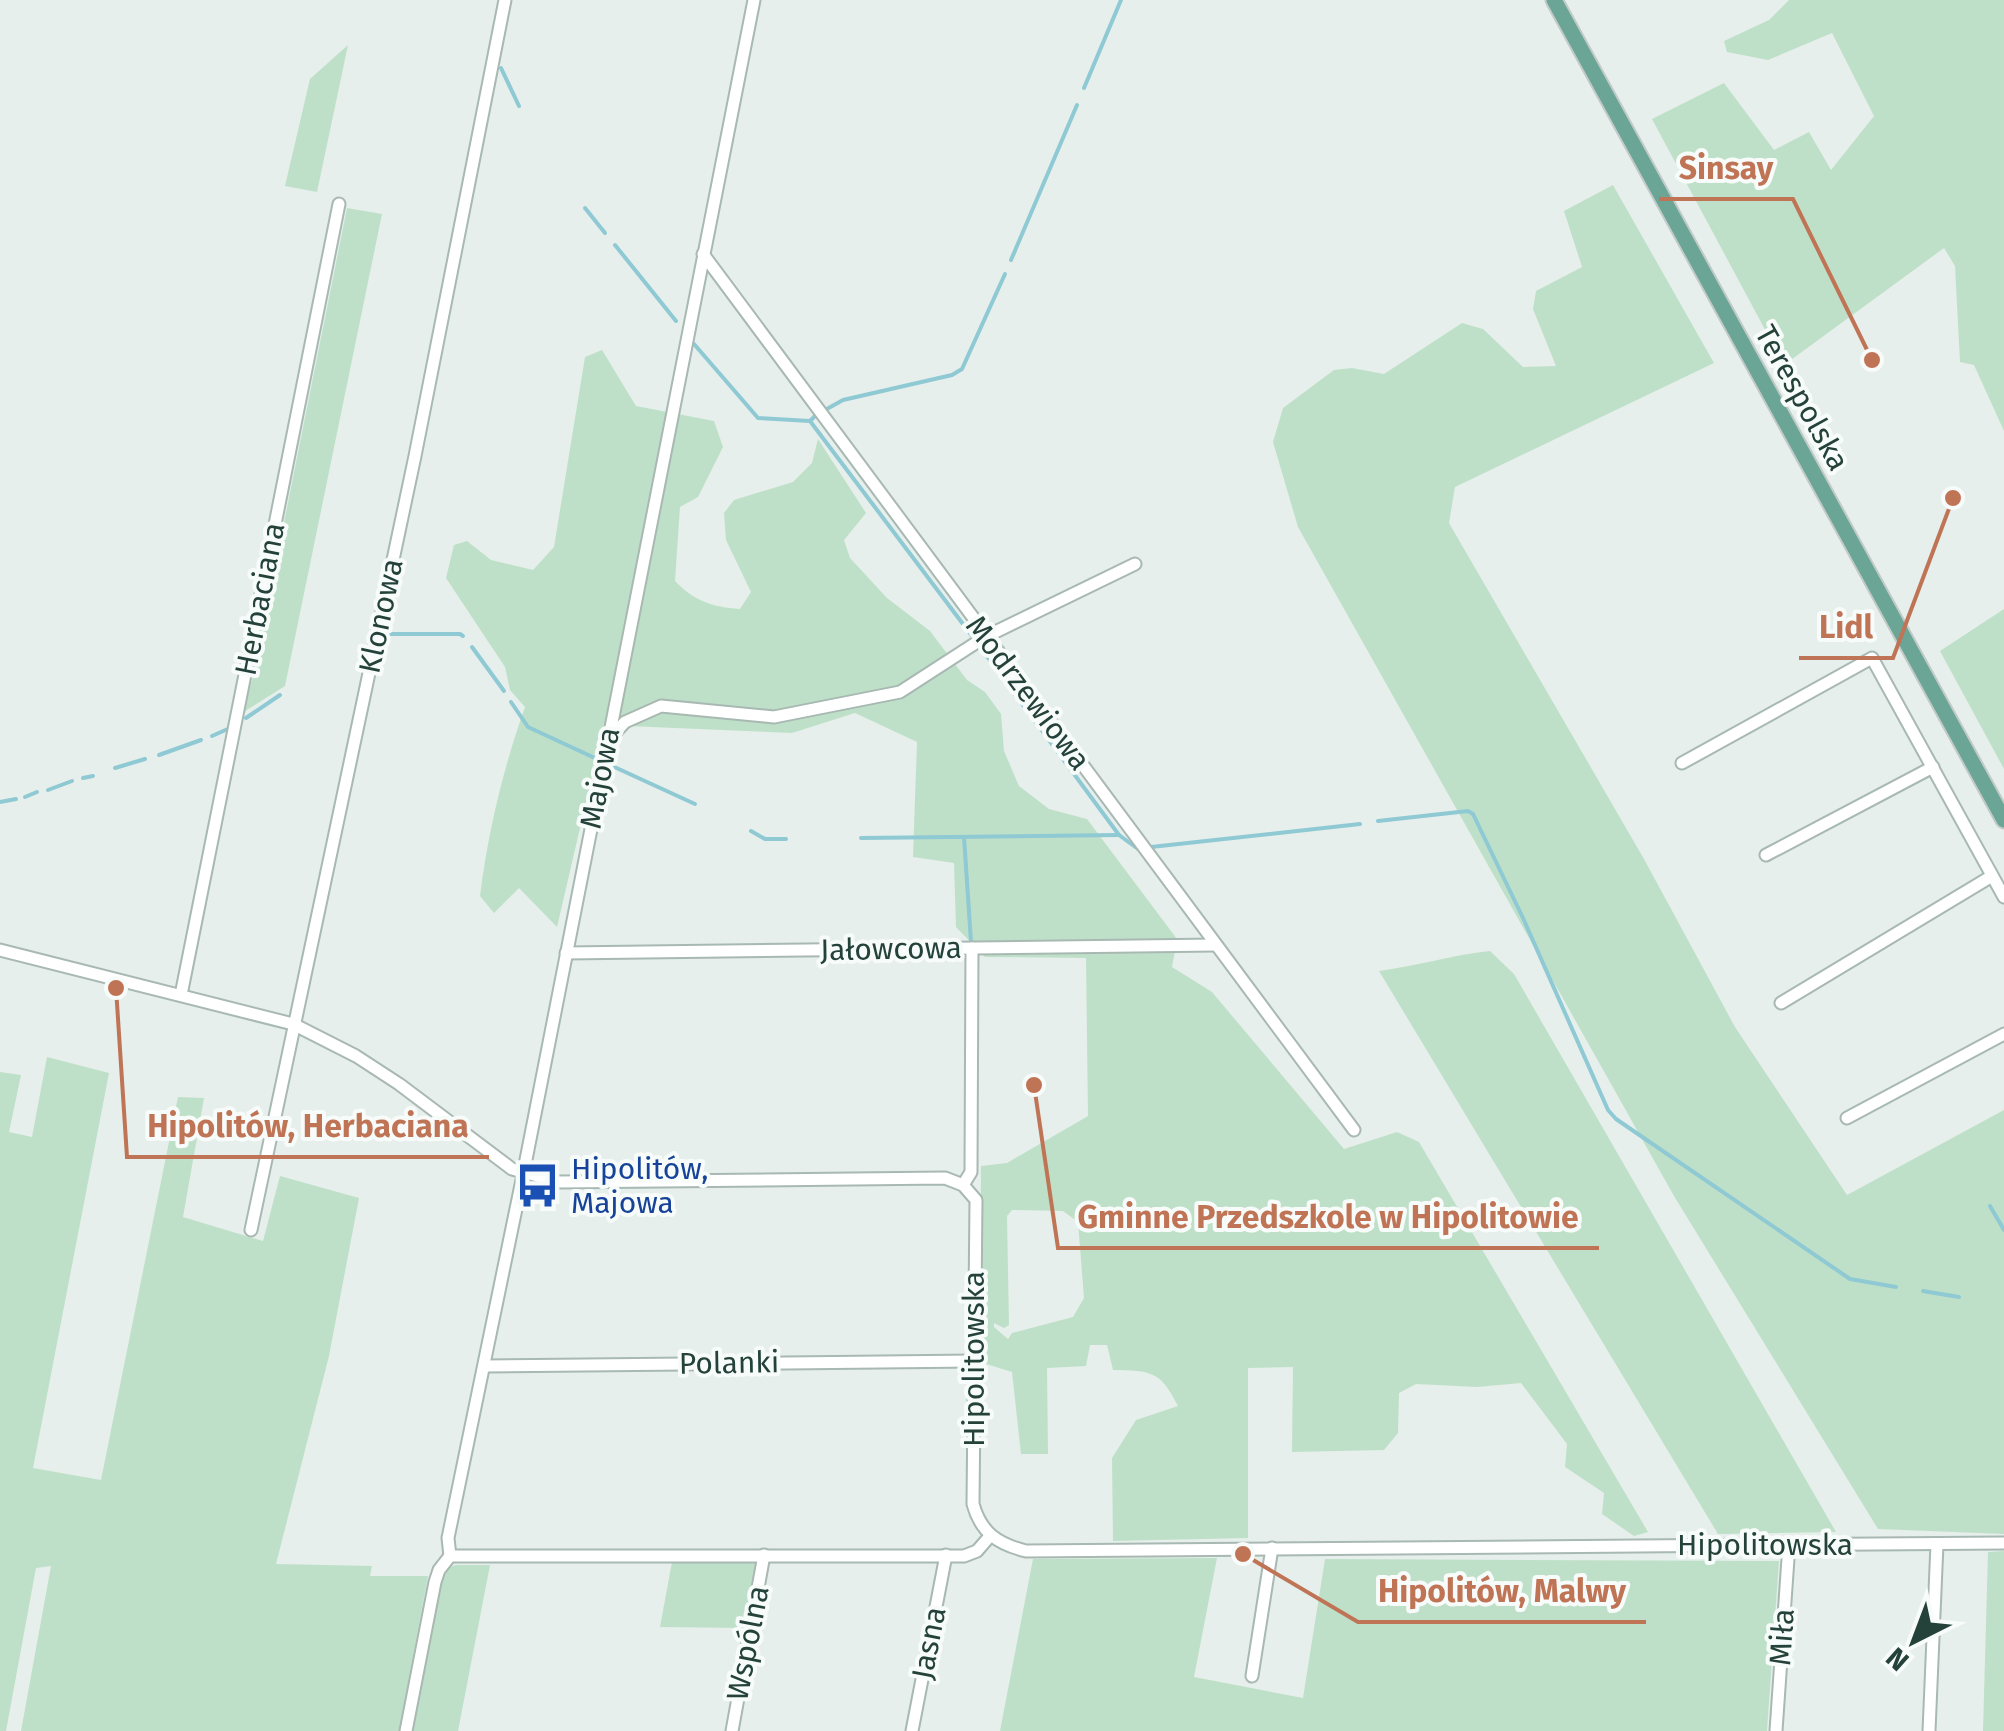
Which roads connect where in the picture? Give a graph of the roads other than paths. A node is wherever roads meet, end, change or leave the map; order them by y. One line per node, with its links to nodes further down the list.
1 (504, 0): 21 (street, Klonowa)
2 (754, 0): 5 (street, Majowa)
3 (1554, 0): 11 (main road, Terespolska)
4 (339, 204): 19 (street, Herbaciana)
5 (703, 254): 7 (street, Modrzewiowa); 8 (street, Majowa)
6 (1135, 564): 7 (street)
7 (986, 637): 8 (street); 15 (street, Modrzewiowa)
8 (606, 742): 18 (street, Majowa)
9 (1682, 763): 10 (street)
10 (1933, 767): 12 (street); 13 (street)
11 (2004, 820)
12 (1766, 855)
13 (1992, 876): 14 (street); 20 (street)
14 (2004, 897)
15 (1216, 945): 16 (street, Jałowcowa); 24 (street, Modrzewiowa)
16 (972, 948): 18 (street, Jałowcowa); 26 (street)
17 (0, 950): 19 (street)
18 (566, 953): 25 (street, Majowa)
19 (181, 994): 21 (street)
20 (1781, 1003)
21 (293, 1024): 25 (street); 27 (street, Klonowa)
22 (2004, 1034): 23 (street)
23 (1846, 1118)
24 (1354, 1130)
25 (523, 1175): 26 (street); 29 (street, Majowa)
26 (963, 1185): 28 (street, Hipolitowska)
27 (251, 1230)
28 (975, 1360): 29 (street, Polanki); 30 (street, Hipolitowska)
29 (484, 1366): 37 (street, Majowa)
30 (990, 1536): 34 (street, Hipolitowska); 36 (street)
31 (2004, 1543): 33 (street, Hipolitowska)
32 (1789, 1544): 33 (street, Hipolitowska); 34 (street, Hipolitowska); 42 (street, Miła)
33 (1936, 1544): 43 (street)
34 (1272, 1548): 38 (street)
35 (764, 1555): 36 (street); 37 (street); 40 (street, Wspólna)
36 (946, 1555): 41 (street, Jasna)
37 (450, 1556): 39 (street, Majowa)
38 (1252, 1676)
39 (406, 1731)
40 (732, 1731)
41 (912, 1731)
42 (1776, 1731)
43 (1929, 1731)

